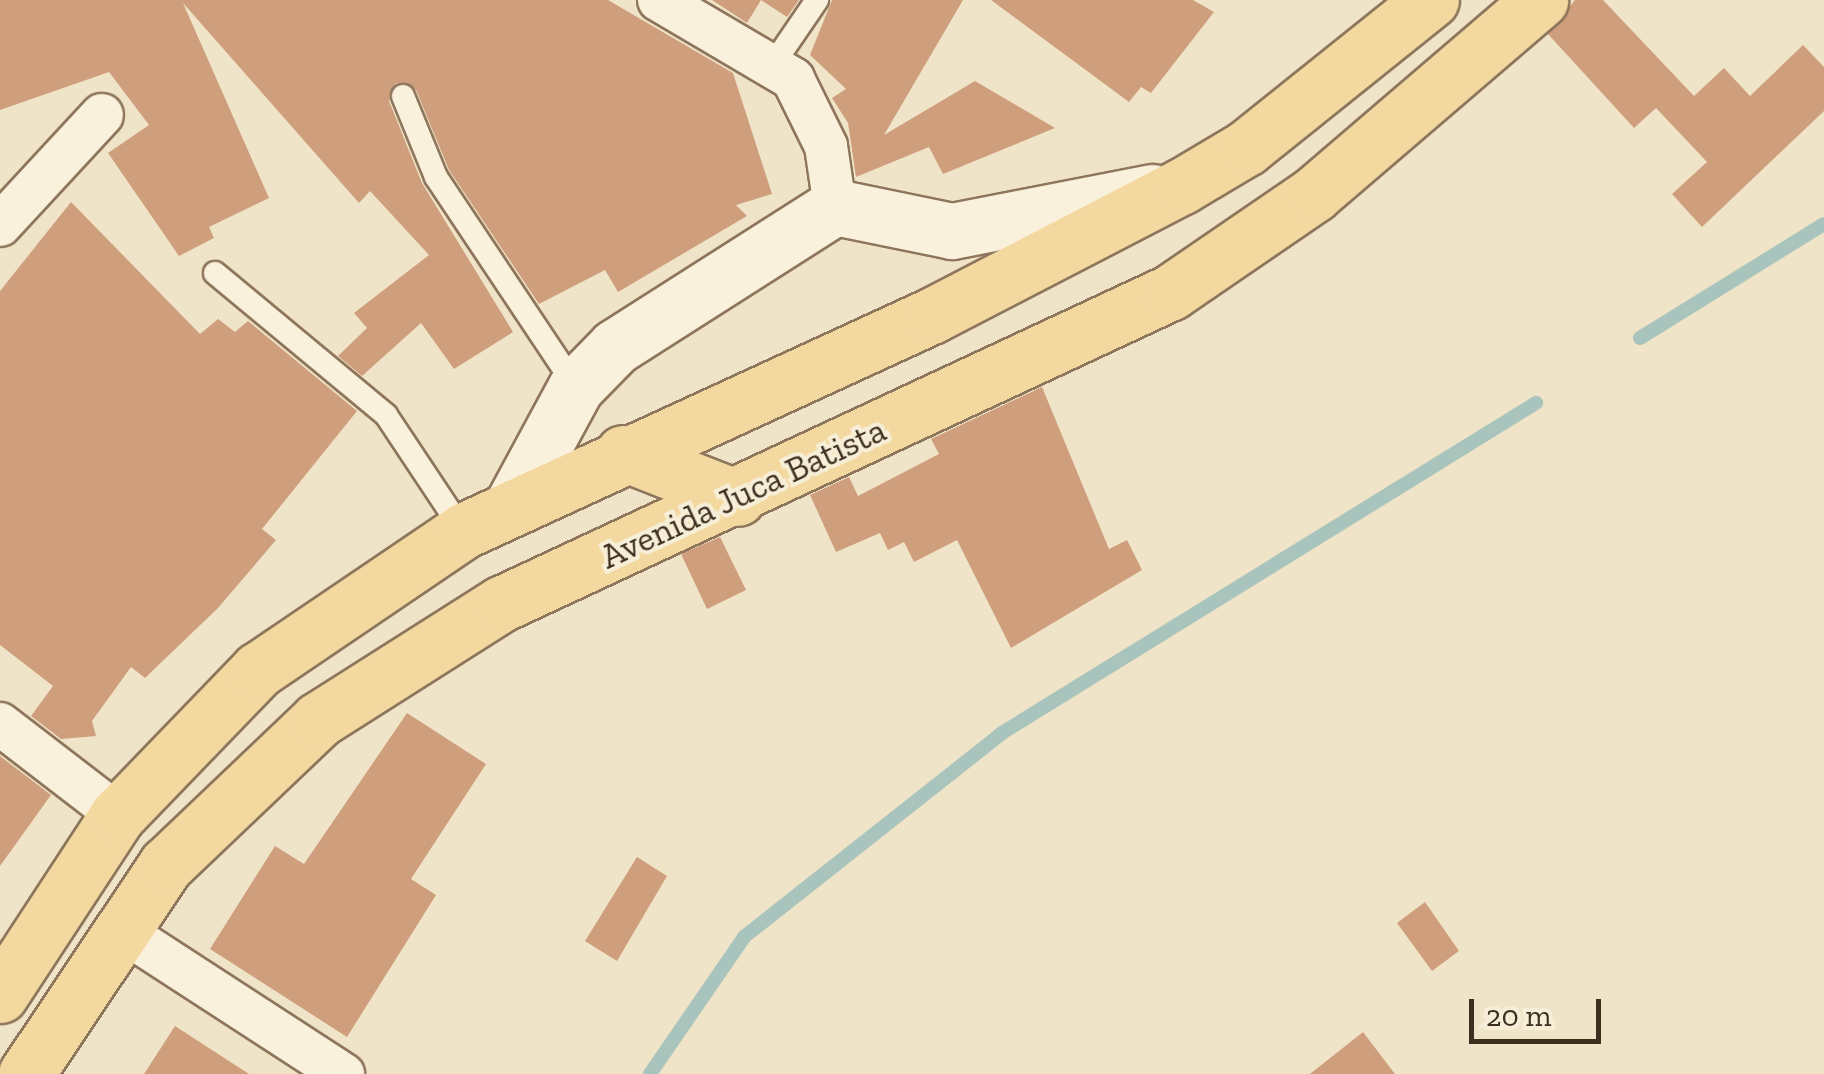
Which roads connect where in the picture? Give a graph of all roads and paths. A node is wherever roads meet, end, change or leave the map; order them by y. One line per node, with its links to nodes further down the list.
1 (658, 0): 5 (street)
2 (817, 0): 5 (lane)
3 (1431, 0): 8 (main road)
4 (1540, 0): 12 (main road, Avenida Juca Batista)
5 (776, 60): 9 (street)
6 (403, 96): 14 (lane)
7 (102, 115): 10 (street)
8 (1182, 186): 9 (street); 12 (main road); 15 (main road)
9 (835, 207): 13 (street)
10 (0, 225)
11 (215, 273): 17 (lane)
12 (1171, 292): 16 (main road, Avenida Juca Batista)
13 (616, 347): 14 (street); 15 (street)
14 (576, 388): 17 (street)
15 (623, 453): 16 (main road); 17 (main road)
16 (738, 498): 20 (main road, Avenida Juca Batista)
17 (487, 519): 19 (main road)
18 (0, 724): 19 (street)
19 (118, 815): 21 (main road)
20 (121, 930): 22 (main road, Avenida Juca Batista); 23 (street)
21 (0, 994)
22 (26, 1074)
23 (344, 1074)

